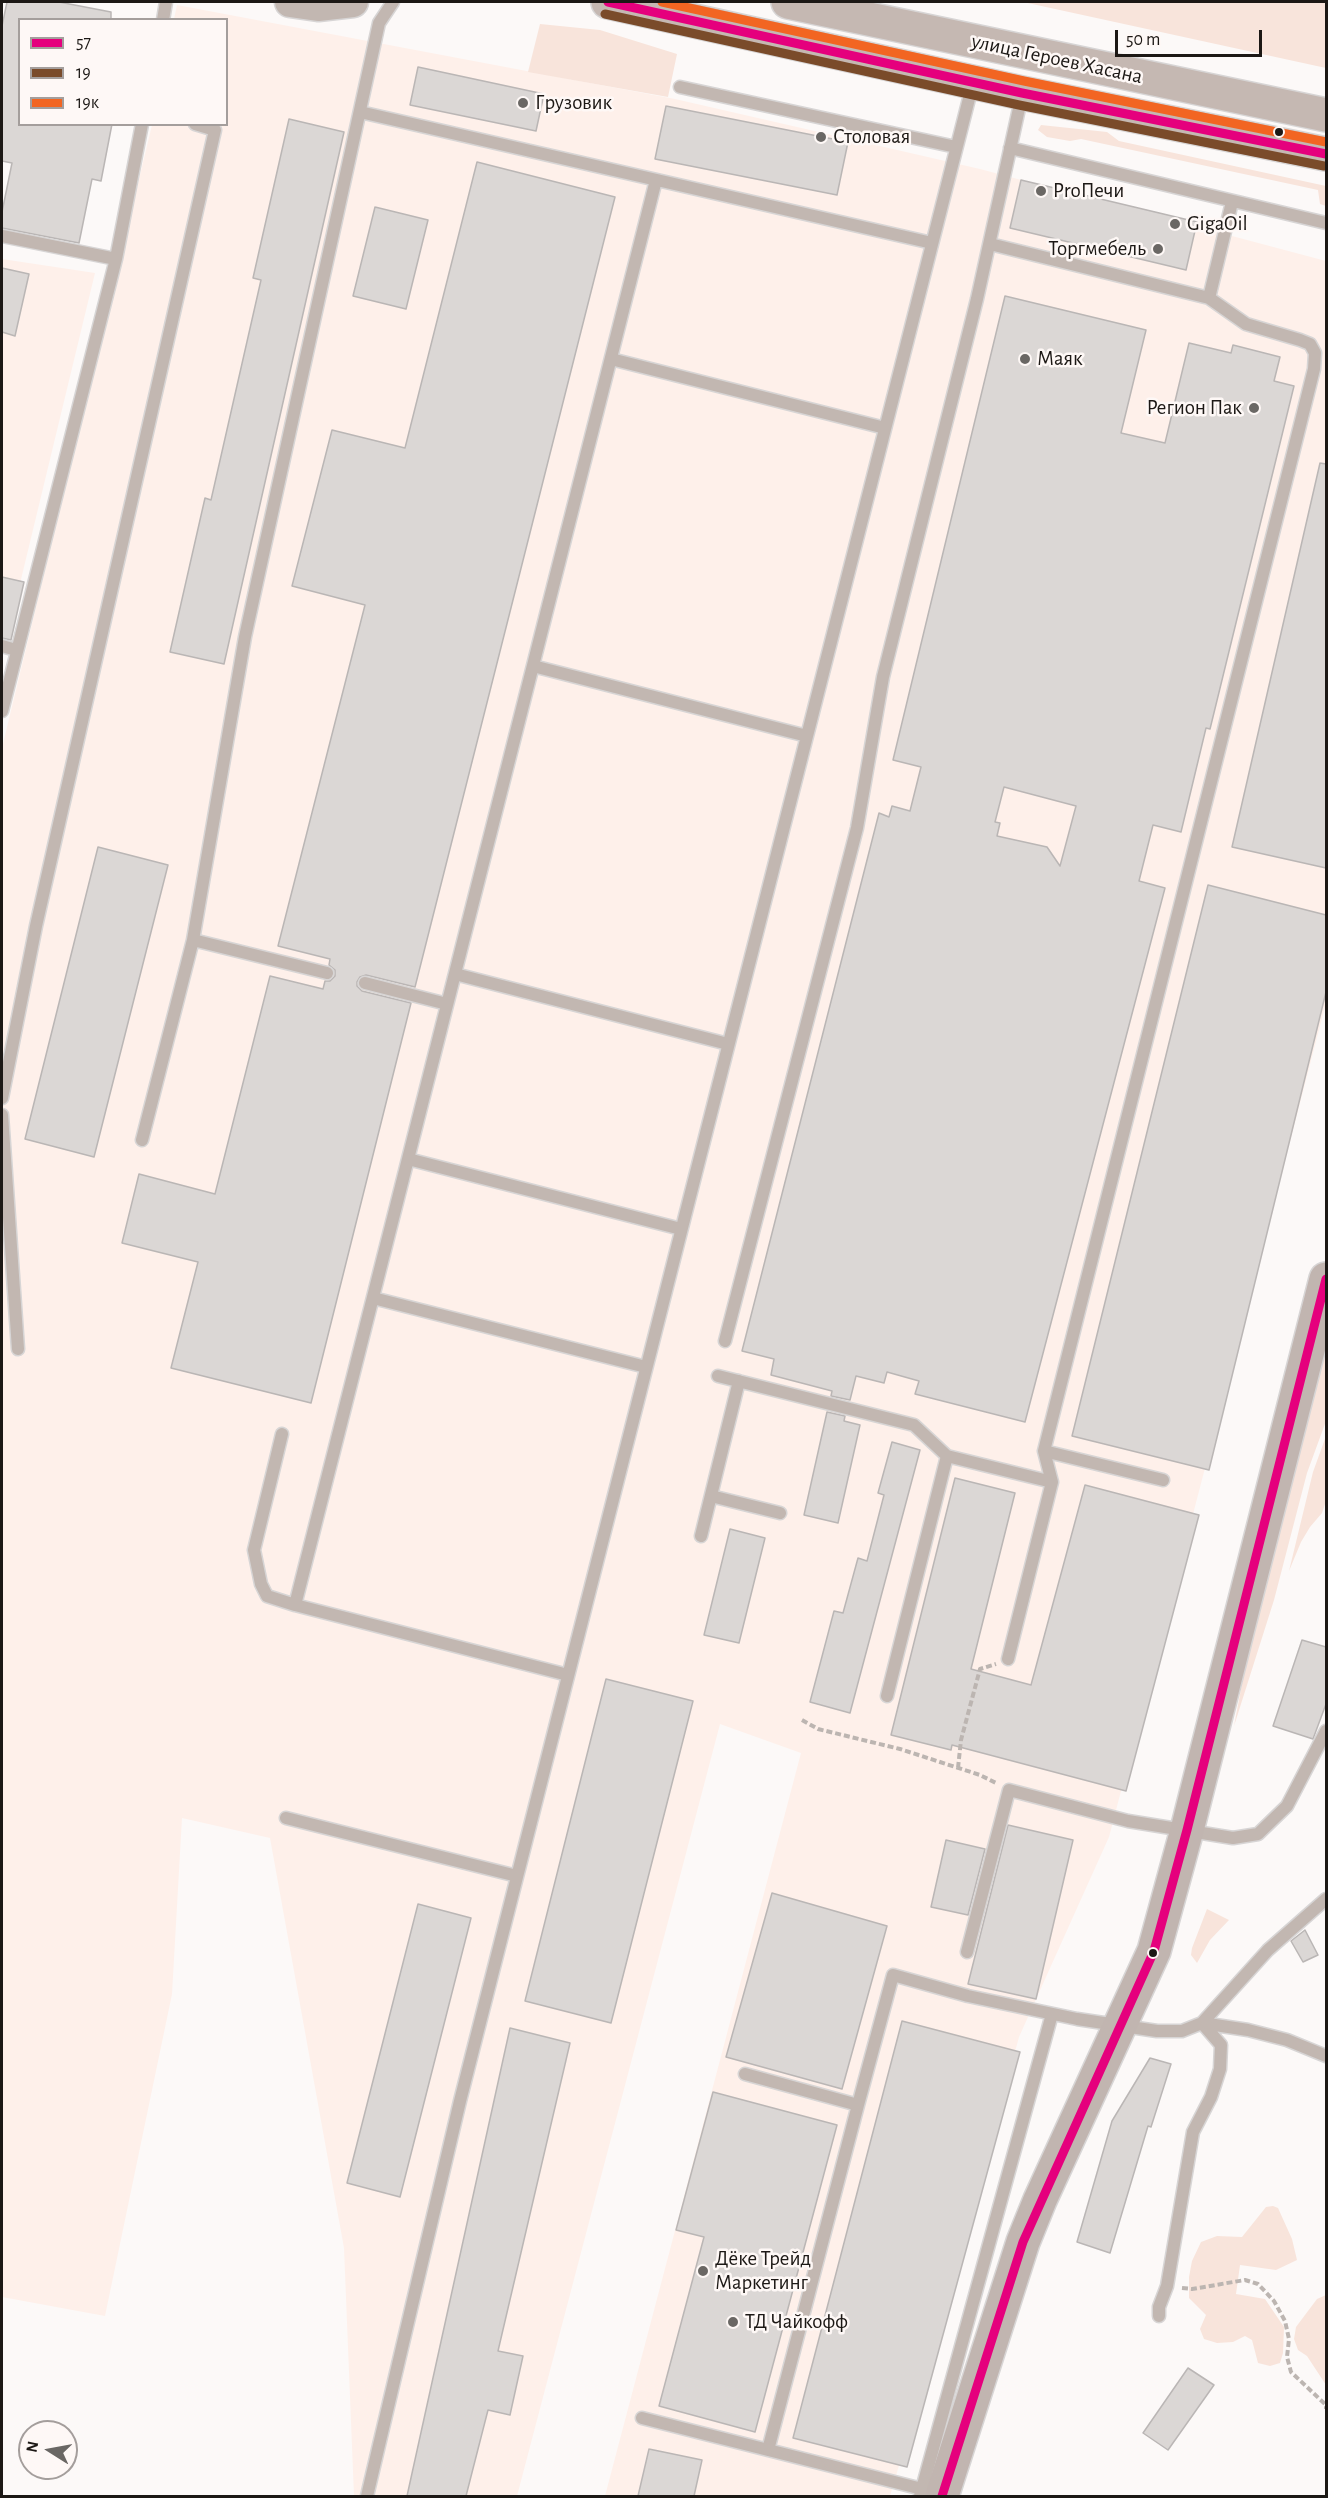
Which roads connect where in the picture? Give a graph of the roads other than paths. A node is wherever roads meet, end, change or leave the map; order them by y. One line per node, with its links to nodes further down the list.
1 (166, 2): 7 (lane)
2 (290, 2): 3 (street)
3 (353, 2)
4 (393, 2): 11 (lane)
5 (608, 2): 8 (main road, улица Героев Хасана)
6 (788, 2): 12 (main road, улица Героев Хасана)
7 (163, 18)
8 (973, 82): 10 (main road, улица Героев Хасана); 15 (lane)
9 (680, 87): 15 (lane)
10 (1022, 93): 16 (lane); 17 (main road, улица Героев Хасана)
11 (360, 112): 18 (lane); 33 (lane)
12 (1326, 115)
13 (142, 126): 24 (lane)
14 (202, 126): 39 (lane)
15 (956, 147): 22 (lane)
16 (1010, 148): 19 (lane); 23 (lane)
17 (1326, 154)
18 (656, 180): 22 (lane); 26 (lane)
19 (1232, 202): 20 (lane); 25 (lane)
20 (1326, 223)
21 (2, 236): 24 (lane)
22 (932, 243): 27 (lane)
23 (990, 244): 25 (lane); 46 (lane)
24 (116, 259): 29 (lane)
25 (1209, 298): 52 (lane)
26 (611, 359): 27 (lane); 30 (lane)
27 (885, 428): 32 (lane)
28 (2, 646): 29 (lane)
29 (16, 650): 31 (lane)
30 (533, 666): 32 (lane); 35 (lane)
31 (2, 711)
32 (807, 736): 38 (lane)
33 (193, 940): 34 (lane); 41 (lane)
34 (327, 973)
35 (455, 974): 37 (lane); 38 (lane)
36 (364, 983): 37 (lane)
37 (447, 1004): 42 (lane)
38 (728, 1044): 43 (lane)
39 (2, 1098)
40 (2, 1115): 47 (lane)
41 (142, 1140)
42 (408, 1159): 43 (lane); 45 (lane)
43 (681, 1229): 48 (lane)
44 (1326, 1279): 65 (main road)
45 (373, 1298): 48 (lane); 59 (lane)
46 (725, 1341)
47 (18, 1349)
48 (646, 1367): 61 (lane)
49 (718, 1376): 50 (lane)
50 (739, 1381): 53 (lane); 56 (lane)
51 (282, 1434): 59 (lane)
52 (1044, 1451): 54 (lane); 55 (lane)
53 (947, 1456): 55 (lane); 62 (lane)
54 (1162, 1480)
55 (1052, 1482): 60 (lane)
56 (711, 1496): 57 (lane); 58 (lane)
57 (780, 1513)
58 (700, 1536)
59 (295, 1605): 61 (lane)
60 (1008, 1659)
61 (568, 1675): 66 (lane)
62 (887, 1696)
63 (1326, 1731): 65 (lane)
64 (286, 1818): 66 (lane)
65 (1187, 1830): 68 (lane); 71 (main road)
66 (517, 1876): 79 (lane)
67 (1326, 1899): 70 (lane)
68 (967, 1952)
69 (1052, 2014): 71 (lane); 74 (lane); 78 (lane)
70 (1202, 2023): 71 (lane); 72 (lane); 75 (lane)
71 (1121, 2025): 78 (main road)
72 (1326, 2056)
73 (745, 2074): 74 (lane)
74 (858, 2105): 77 (lane)
75 (1159, 2316)
76 (642, 2418): 77 (lane)
77 (768, 2450): 78 (lane)
78 (932, 2494)
79 (367, 2496)

